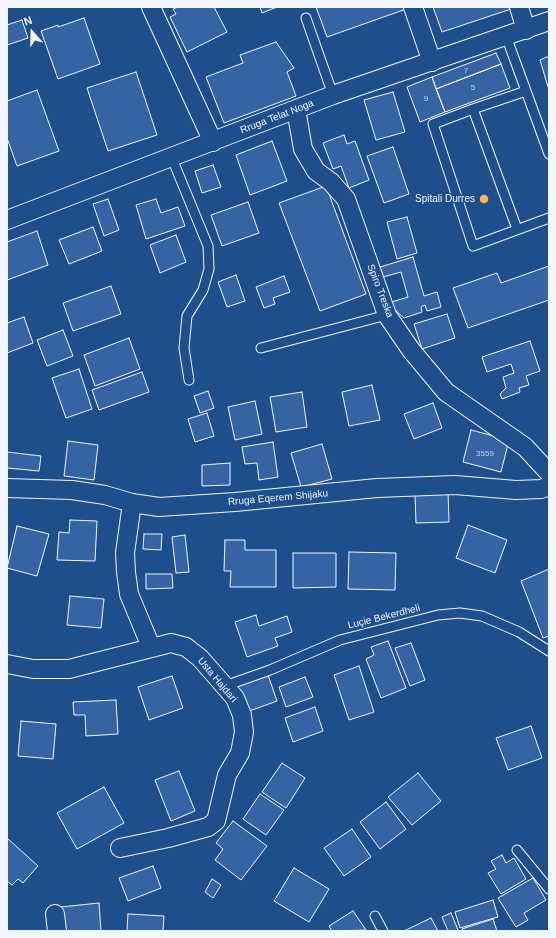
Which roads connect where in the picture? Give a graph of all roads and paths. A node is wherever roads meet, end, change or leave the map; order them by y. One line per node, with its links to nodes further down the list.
1 (151, 7): 13 (street)
2 (413, 7): 8 (street)
3 (519, 7): 6 (street)
4 (306, 18): 10 (lane)
5 (549, 22): 6 (street, Rruga Telat Noga)
6 (526, 30): 7 (street, Rruga Telat Noga)
7 (506, 36): 8 (street, Rruga Telat Noga); 9 (lane)
8 (432, 62): 10 (street, Rruga Telat Noga)
9 (526, 91): 12 (lane); 14 (lane)
10 (333, 95): 11 (street, Rruga Telat Noga)
11 (296, 109): 13 (street, Rruga Telat Noga); 19 (street, Spiro Treska)
12 (473, 109): 18 (lane); 18 (lane)
13 (213, 142): 15 (street, Rruga Telat Noga)
14 (549, 154)
15 (171, 156): 16 (street, Rruga Telat Noga); 21 (lane)
16 (8, 217)
17 (549, 218): 18 (lane)
18 (517, 229)
19 (387, 314): 20 (lane); 22 (street, Spiro Treska)
20 (261, 348)
21 (189, 380)
22 (549, 473)
23 (549, 486): 25 (street, Rruga Eqerem Shijaku)
24 (7, 488): 25 (street, Rruga Eqerem Shijaku)
25 (132, 503): 26 (street)
26 (151, 647): 28 (street, Usta Hajdari); 29 (street, Usta Hajdari)
27 (549, 651): 29 (lane, Luçie Bekerdheli)
28 (7, 664)
29 (225, 686): 30 (street, Usta Hajdari)
30 (120, 848)
31 (517, 850): 32 (lane)
32 (549, 889)
33 (375, 916): 34 (lane)
34 (383, 931)

